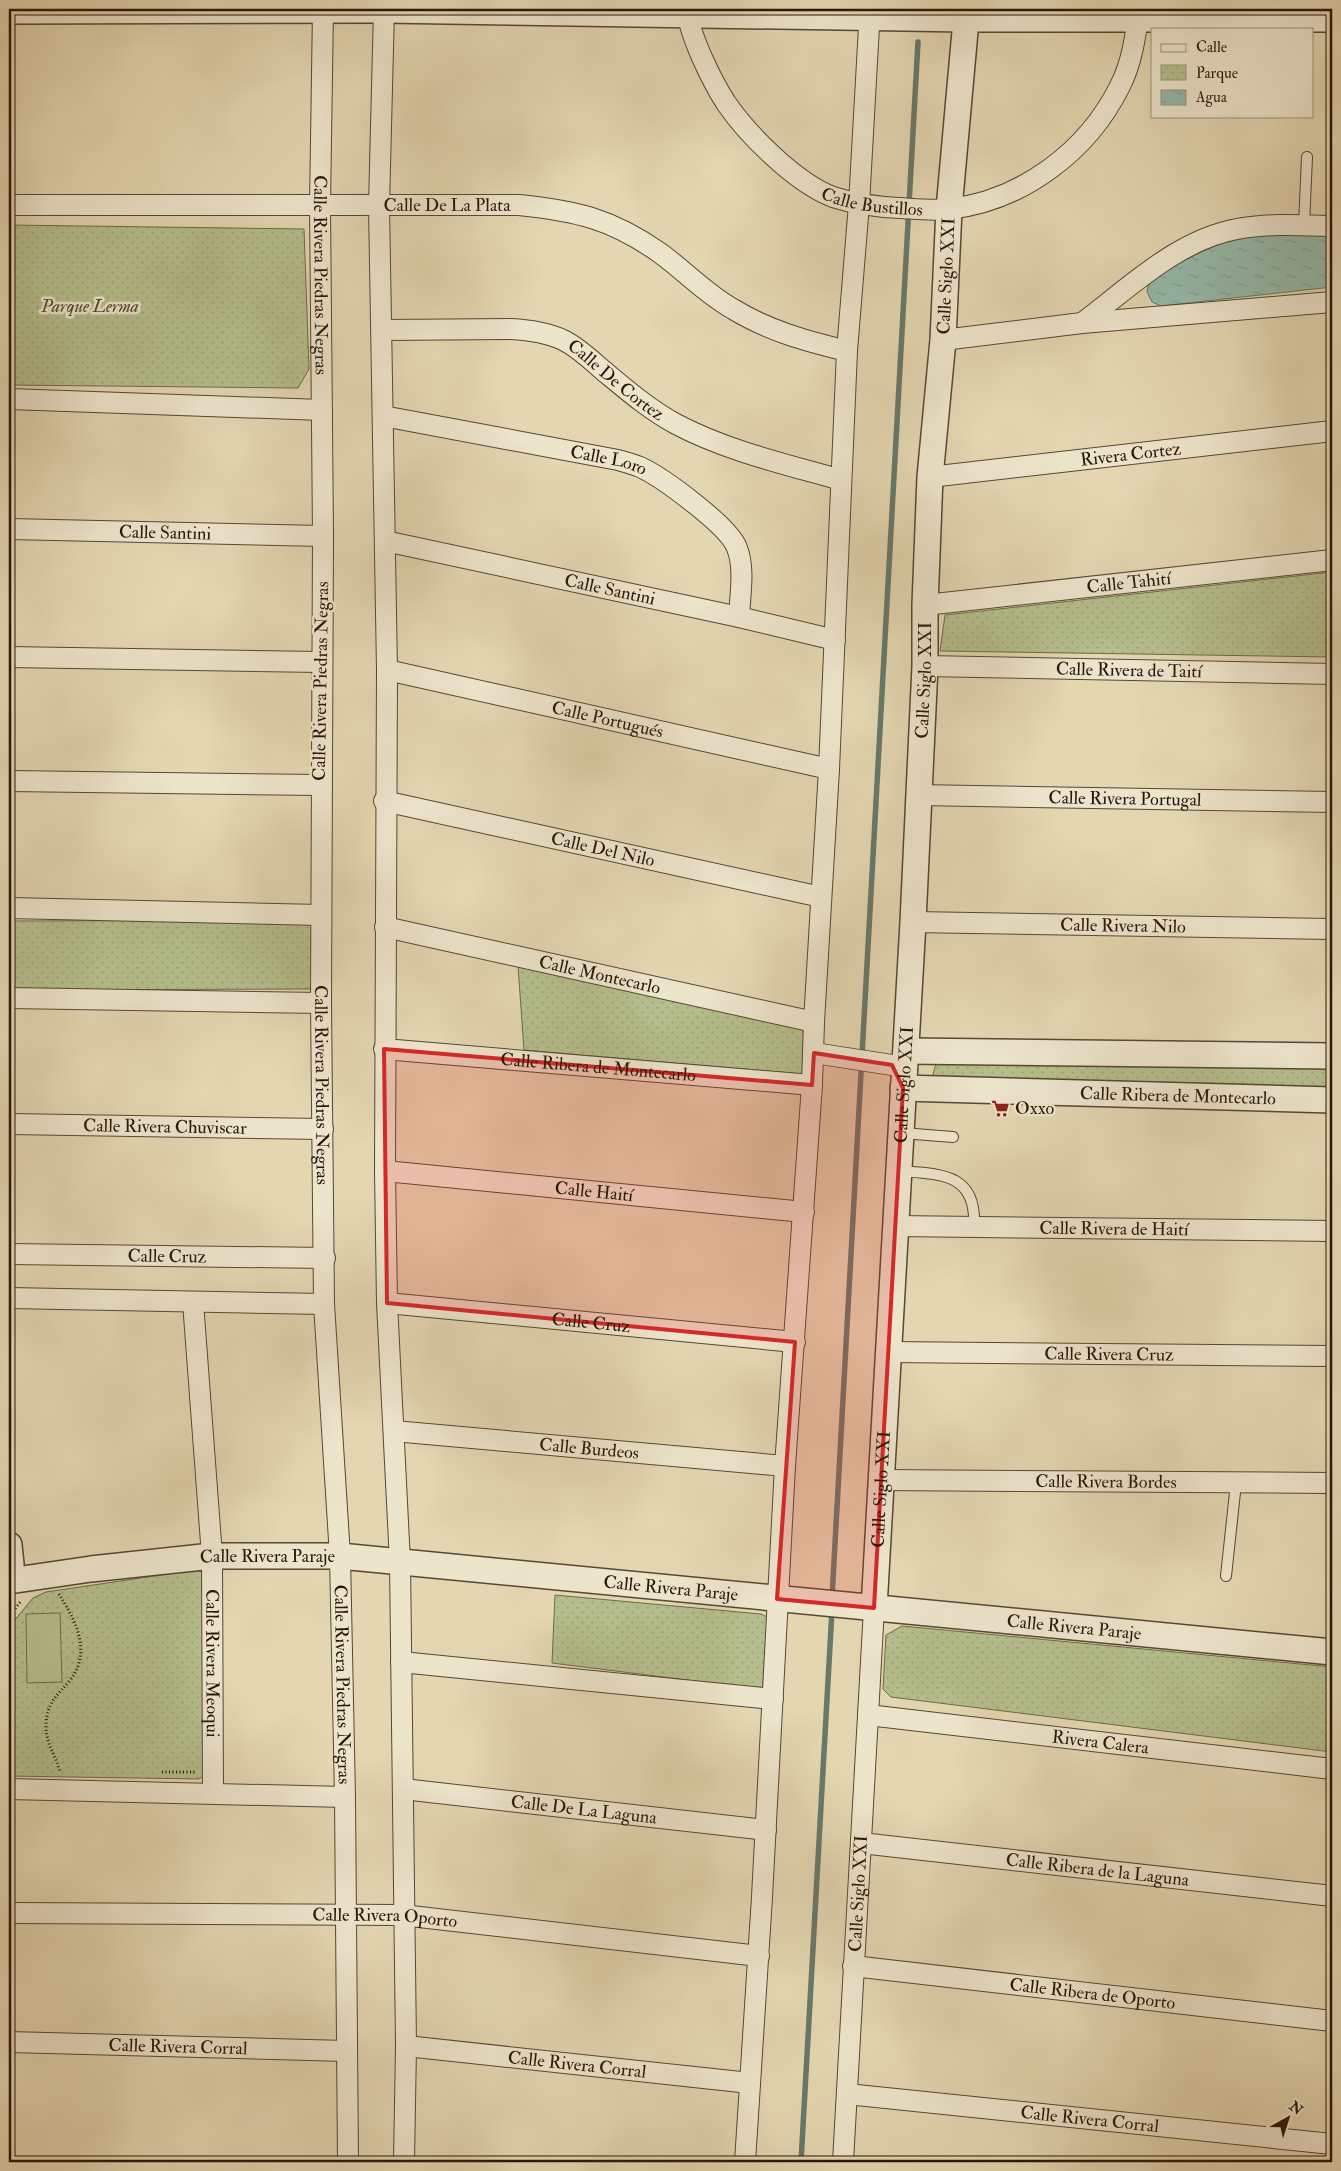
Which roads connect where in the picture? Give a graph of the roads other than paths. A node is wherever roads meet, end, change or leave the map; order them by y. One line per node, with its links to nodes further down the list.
1 (323, 10): 2 (street); 3 (street); 12 (street, Calle Rivera Piedras Negras)
2 (384, 10): 4 (street); 13 (street)
3 (9, 11)
4 (688, 11): 5 (street); 10 (street, Calle Bustillos)
5 (869, 13): 7 (street); 10 (street)
6 (1139, 13): 7 (street); 8 (street); 14 (street, Calle Bustillos)
7 (966, 14): 14 (street, Calle Siglo XXI)
8 (1332, 19)
9 (1307, 157): 15 (lane)
10 (859, 204): 14 (street, Calle Bustillos); 21 (street)
11 (9, 205): 12 (street, Calle De La Plata)
12 (320, 206): 13 (street, Calle De La Plata); 23 (street, Calle Rivera Piedras Negras)
13 (379, 206): 19 (street); 21 (street, Calle De La Plata)
14 (940, 209): 20 (street, Calle Siglo XXI)
15 (1304, 225): 16 (street); 18 (street)
16 (1332, 226)
17 (1332, 302): 18 (street)
18 (1082, 323): 20 (street)
19 (382, 330): 24 (street); 27 (street, Calle De Cortez)
20 (943, 340): 26 (street, Calle Siglo XXI)
21 (846, 351): 27 (street)
22 (9, 399): 23 (street)
23 (322, 410): 29 (street, Calle Rivera Piedras Negras)
24 (383, 416): 30 (street); 33 (street, Calle Loro)
25 (1332, 431): 26 (street, Rivera Cortez)
26 (930, 477): 32 (street, Calle Siglo XXI)
27 (841, 480): 34 (street)
28 (9, 529): 29 (street, Calle Santini)
29 (323, 536): 36 (street, Calle Rivera Piedras Negras)
30 (385, 541): 33 (street, Calle Santini); 38 (street)
31 (1332, 560): 32 (street, Calle Tahití)
32 (925, 605): 37 (street, Calle Siglo XXI)
33 (739, 617): 34 (street, Calle Santini)
34 (835, 640): 40 (street)
35 (9, 657): 36 (street)
36 (320, 662): 42 (street, Calle Rivera Piedras Negras)
37 (925, 666): 39 (street, Calle Rivera de Taití); 43 (street, Calle Siglo XXI)
38 (387, 670): 40 (street, Calle Portugués); 44 (street)
39 (1332, 674)
40 (829, 769): 46 (street)
41 (9, 782): 42 (street)
42 (320, 785): 48 (street, Calle Rivera Piedras Negras)
43 (917, 795): 45 (street, Calle Rivera Portugal); 49 (street, Calle Siglo XXI)
44 (384, 801): 46 (street, Calle Del Nilo); 50 (street)
45 (1332, 802)
46 (821, 897): 54 (street)
47 (9, 908): 48 (street)
48 (320, 915): 53 (street, Calle Rivera Piedras Negras)
49 (912, 922): 51 (street, Calle Rivera Nilo); 58 (street, Calle Siglo XXI)
50 (385, 928): 54 (street, Calle Montecarlo); 55 (street)
51 (1332, 929)
52 (9, 998): 53 (street)
53 (321, 1004): 63 (street, Calle Rivera Piedras Negras)
54 (814, 1022): 56 (street)
55 (384, 1049): 59 (street, Calle Ribera de Montecarlo); 66 (street)
56 (814, 1053): 58 (street); 59 (street)
57 (1332, 1056): 58 (street)
58 (895, 1060): 60 (street, Calle Siglo XXI)
59 (812, 1085): 68 (street)
60 (903, 1088): 61 (street, Calle Ribera de Montecarlo); 64 (street, Calle Siglo XXI)
61 (1332, 1100)
62 (9, 1124): 63 (street, Calle Rivera Chuviscar)
63 (323, 1129): 73 (street, Calle Rivera Piedras Negras)
64 (901, 1132): 65 (lane); 67 (street, Calle Siglo XXI)
65 (953, 1137)
66 (385, 1171): 68 (street, Calle Haití); 76 (street)
67 (898, 1171): 69 (street, Calle Siglo XXI); 70 (lane)
68 (804, 1212): 78 (street)
69 (894, 1226): 70 (street, Calle Rivera de Haití); 79 (street, Calle Siglo XXI)
70 (974, 1226): 71 (street, Calle Rivera de Haití)
71 (1332, 1231)
72 (9, 1254): 73 (street, Calle Cruz)
73 (325, 1258): 77 (street, Calle Rivera Piedras Negras)
74 (9, 1298): 75 (street)
75 (193, 1302): 77 (street); 87 (street, Calle Rivera Meoqui)
76 (388, 1303): 78 (street, Calle Cruz); 81 (street)
77 (324, 1304): 88 (street, Calle Rivera Piedras Negras)
78 (795, 1342): 82 (street)
79 (887, 1352): 80 (street, Calle Rivera Cruz); 83 (street, Calle Siglo XXI)
80 (1332, 1356)
81 (394, 1431): 82 (street, Calle Burdeos); 89 (street)
82 (785, 1466): 92 (street)
83 (880, 1480): 84 (street, Calle Rivera Bordes); 93 (street, Calle Siglo XXI)
84 (1236, 1483): 85 (street, Calle Rivera Bordes); 90 (lane)
85 (1332, 1483)
86 (9, 1545): 91 (street)
87 (212, 1556): 88 (street, Calle Rivera Paraje); 91 (street, Calle Rivera Paraje); 101 (street, Calle Rivera Meoqui)
88 (340, 1556): 89 (street, Calle Rivera Paraje); 102 (street, Calle Rivera Piedras Negras)
89 (400, 1562): 92 (street, Calle Rivera Paraje); 95 (street)
90 (1226, 1576)
91 (13, 1587)
92 (777, 1599): 93 (street, Calle Rivera Paraje); 96 (street)
93 (863, 1607): 94 (street, Calle Rivera Paraje); 97 (street, Calle Siglo XXI)
94 (1332, 1652)
95 (400, 1662): 96 (street); 100 (street)
96 (772, 1699): 103 (street)
97 (868, 1715): 98 (street, Rivera Calera); 104 (street, Calle Siglo XXI)
98 (1332, 1769)
99 (9, 1789): 101 (street)
100 (403, 1789): 103 (street, Calle De La Laguna); 108 (street)
101 (213, 1793): 102 (street)
102 (345, 1796): 107 (street, Calle Rivera Piedras Negras)
103 (766, 1830): 109 (street)
104 (861, 1843): 105 (street, Calle Ribera de la Laguna); 110 (street, Calle Siglo XXI)
105 (1332, 1896)
106 (9, 1913): 107 (street, Calle Rivera Oporto)
107 (346, 1915): 108 (street, Calle Rivera Oporto); 114 (street, Calle Rivera Piedras Negras)
108 (402, 1915): 109 (street, Calle Rivera Oporto); 113 (street)
109 (759, 1956): 115 (street)
110 (853, 1966): 111 (street, Calle Ribera de Oporto); 116 (street, Calle Siglo XXI)
111 (1332, 2021)
112 (9, 2042): 114 (street, Calle Rivera Corral)
113 (406, 2046): 115 (street, Calle Rivera Corral); 119 (street)
114 (346, 2051): 118 (street, Calle Rivera Piedras Negras)
115 (750, 2083): 120 (street)
116 (847, 2094): 117 (street, Calle Rivera Corral); 121 (street, Calle Siglo XXI)
117 (1332, 2144)
118 (348, 2162)
119 (404, 2162)
120 (745, 2162)
121 (842, 2162)

